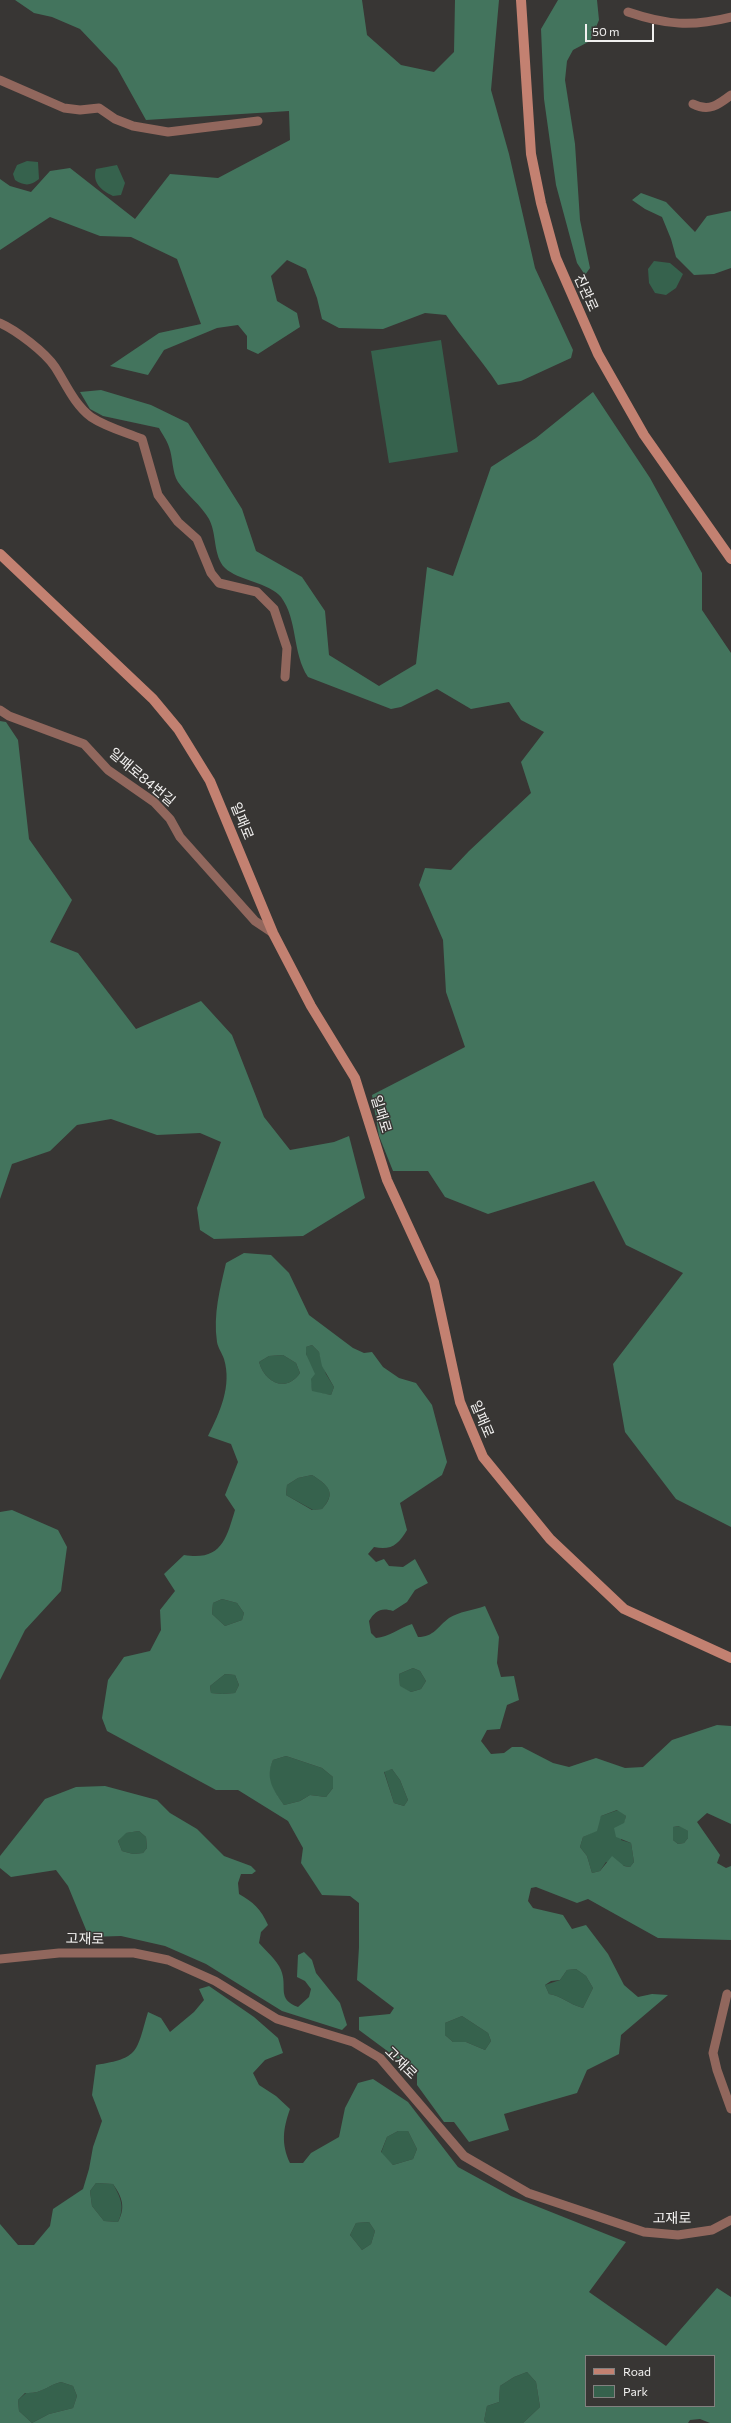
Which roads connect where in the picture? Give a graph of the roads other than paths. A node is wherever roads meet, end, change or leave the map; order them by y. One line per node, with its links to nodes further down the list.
1 (521, 0): 10 (street, 진관로)
2 (628, 12): 3 (street)
3 (731, 17)
4 (0, 80): 7 (street)
5 (731, 95): 6 (street)
6 (693, 104)
7 (258, 121)
8 (0, 323): 11 (street)
9 (0, 554): 13 (street, 일패로)
10 (731, 559)
11 (285, 676)
12 (0, 710): 13 (street, 일패로84번길)
13 (273, 933): 14 (street, 일패로)
14 (731, 1658)
15 (0, 1959): 18 (street, 고재로)
16 (727, 1994): 17 (street)
17 (731, 2109)
18 (731, 2220)

